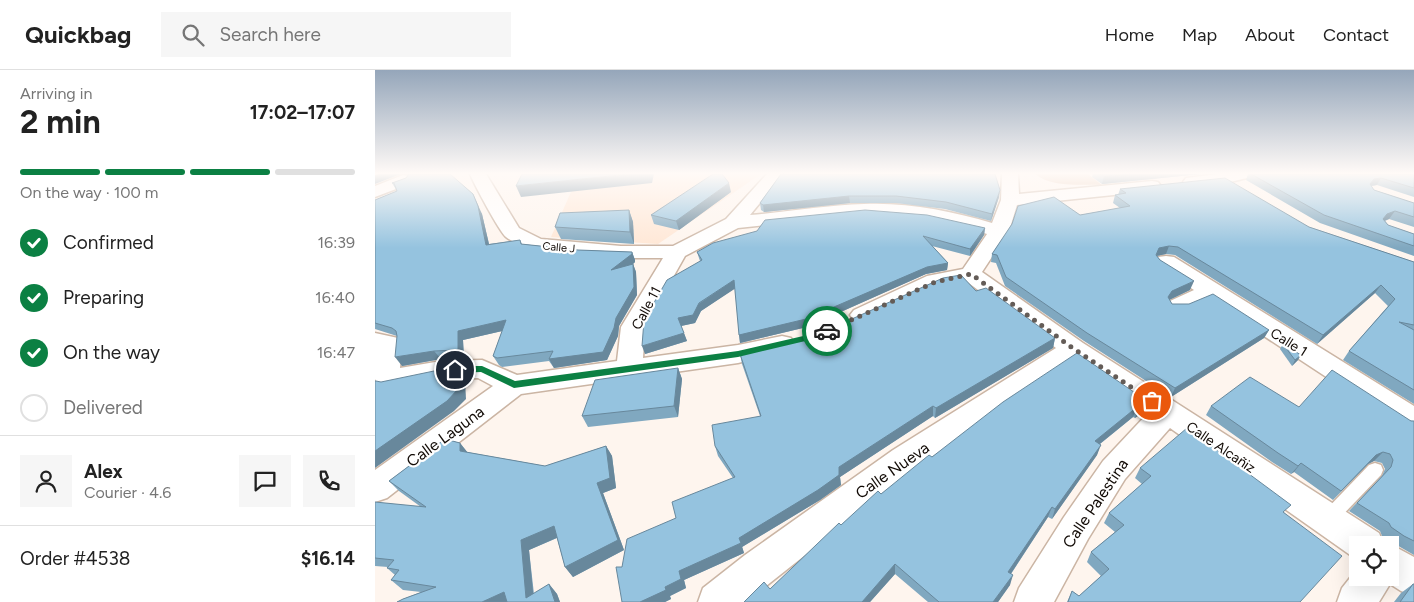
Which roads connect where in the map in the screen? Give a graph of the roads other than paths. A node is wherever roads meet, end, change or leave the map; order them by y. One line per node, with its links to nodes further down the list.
1 (493, 199): 7 (street, Calle J)
2 (754, 199): 5 (street)
3 (1022, 199): 4 (street)
4 (1010, 200): 6 (street)
5 (733, 223): 6 (street); 7 (street)
6 (999, 232): 9 (street)
7 (677, 252): 16 (street, Calle 11)
8 (1166, 262): 10 (street, Calle 1)
9 (971, 274): 12 (street); 15 (street, Calle Alcañiz)
10 (1210, 291): 11 (street); 19 (street, Calle 1)
11 (1178, 306)
12 (841, 325)
13 (805, 339): 16 (street)
14 (375, 341): 17 (street)
15 (1074, 349): 18 (street, Calle Alcañiz); 27 (street, Calle Nueva)
16 (629, 370): 17 (street)
17 (514, 385): 21 (street, Calle Laguna)
18 (1168, 412): 22 (street, Calle Alcañiz); 28 (street, Calle Palestina)
19 (1414, 420)
20 (1375, 470): 22 (lane)
21 (375, 488)
22 (1328, 518): 23 (street, Calle Alcañiz)
23 (1353, 536)
24 (1399, 568): 25 (street)
25 (1414, 578)
26 (1368, 586): 29 (street)
27 (717, 602)
28 (1033, 602)
29 (1356, 602)

